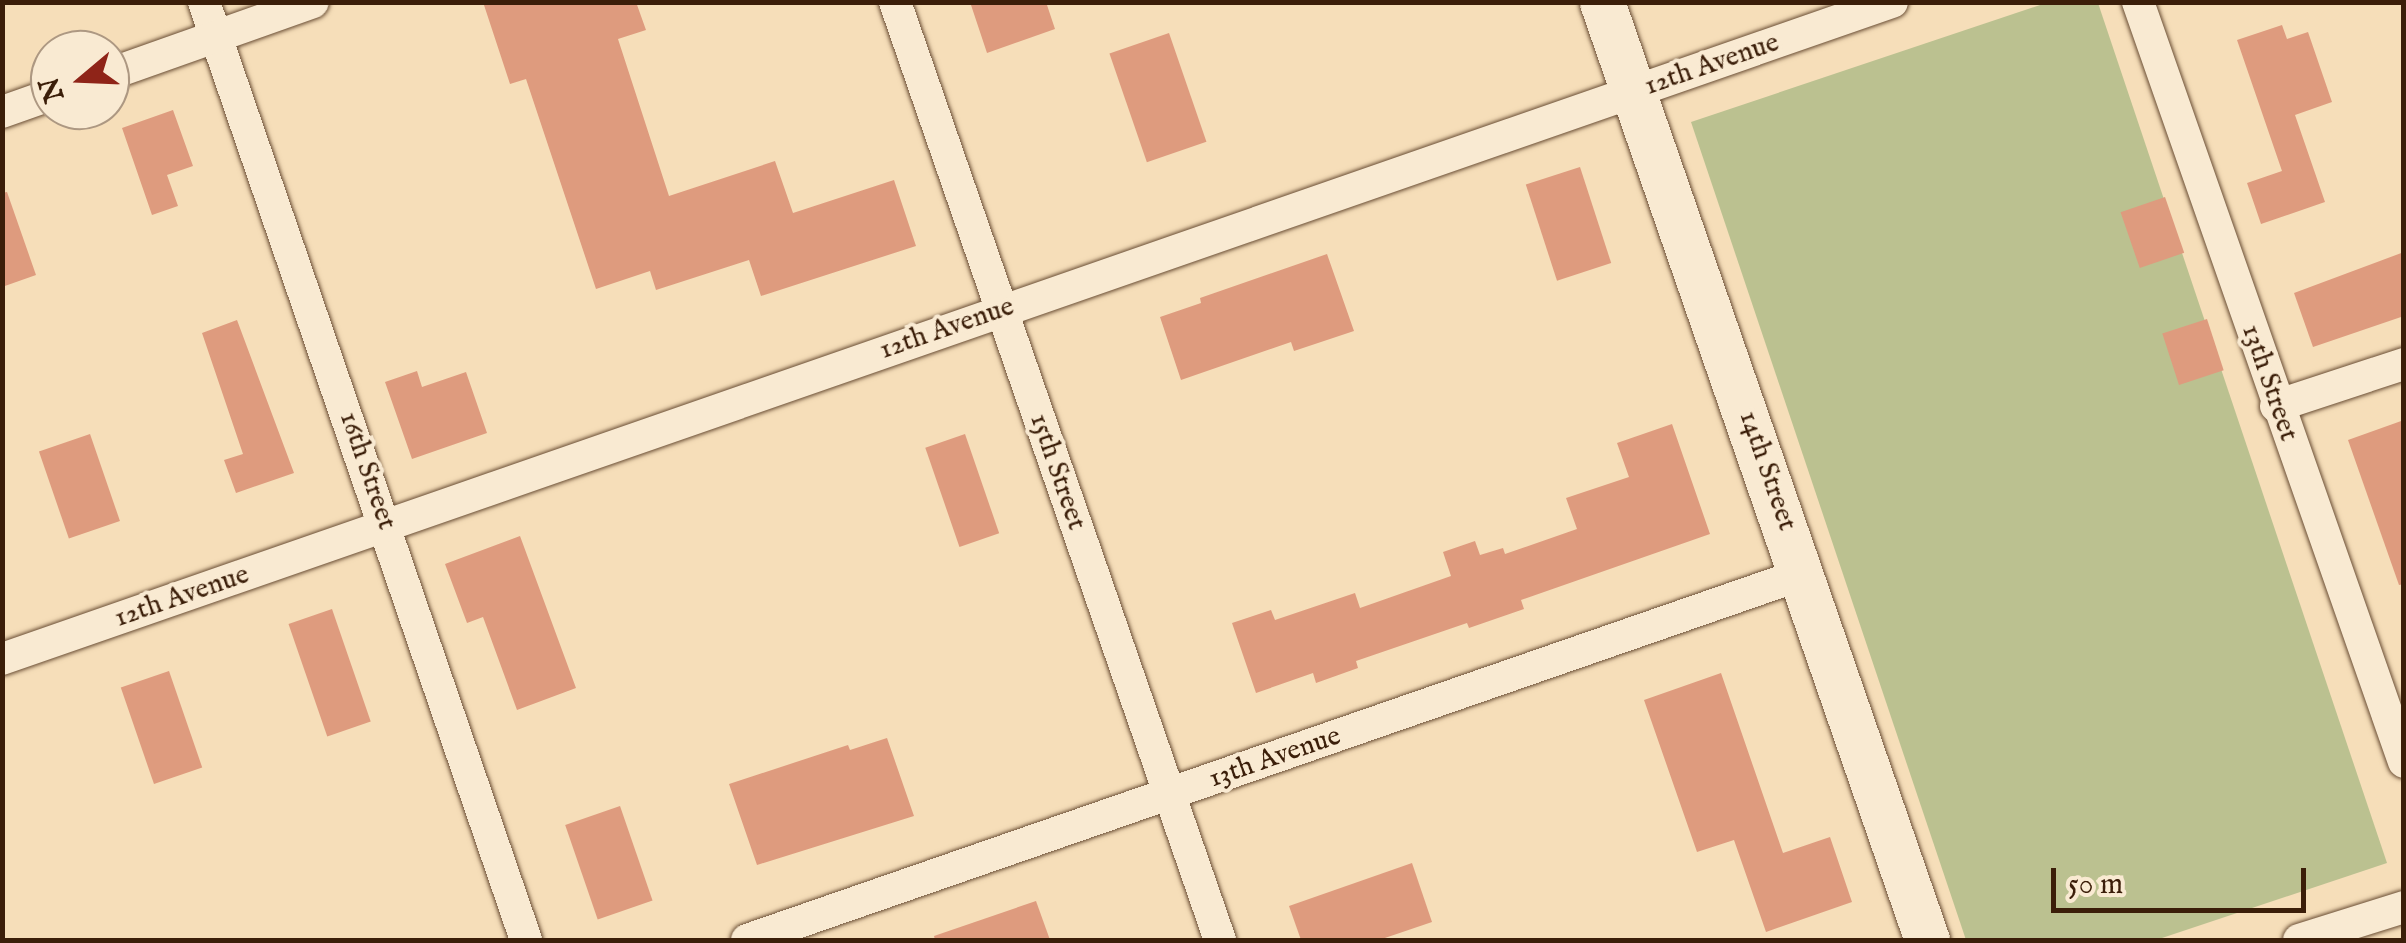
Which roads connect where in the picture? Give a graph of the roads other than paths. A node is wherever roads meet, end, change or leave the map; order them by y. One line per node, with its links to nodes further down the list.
1 (204, 2): 7 (street, 16th Street)
2 (314, 2): 7 (street)
3 (896, 2): 12 (street, 15th Street)
4 (1602, 2): 9 (main road, 14th Street)
5 (1892, 2): 9 (street, 12th Avenue)
6 (2138, 2): 14 (street, 13th Street)
7 (216, 36): 8 (street); 15 (street, 16th Street)
8 (130, 67)
9 (1634, 92): 12 (street, 12th Avenue); 16 (main road, 14th Street)
10 (30, 102): 11 (street)
11 (2, 112)
12 (1001, 310): 15 (street, 12th Avenue); 19 (street, 15th Street)
13 (2404, 364): 14 (street)
14 (2276, 406): 18 (street, 13th Street)
15 (386, 526): 17 (street, 12th Avenue); 21 (street, 16th Street)
16 (1803, 574): 19 (street, 13th Avenue); 24 (main road, 14th Street)
17 (2, 659)
18 (2404, 762)
19 (1169, 795): 22 (street, 13th Avenue); 23 (street, 15th Street)
20 (2404, 907): 25 (street)
21 (526, 940)
22 (747, 940)
23 (1220, 940)
24 (1927, 940)
25 (2299, 940)

